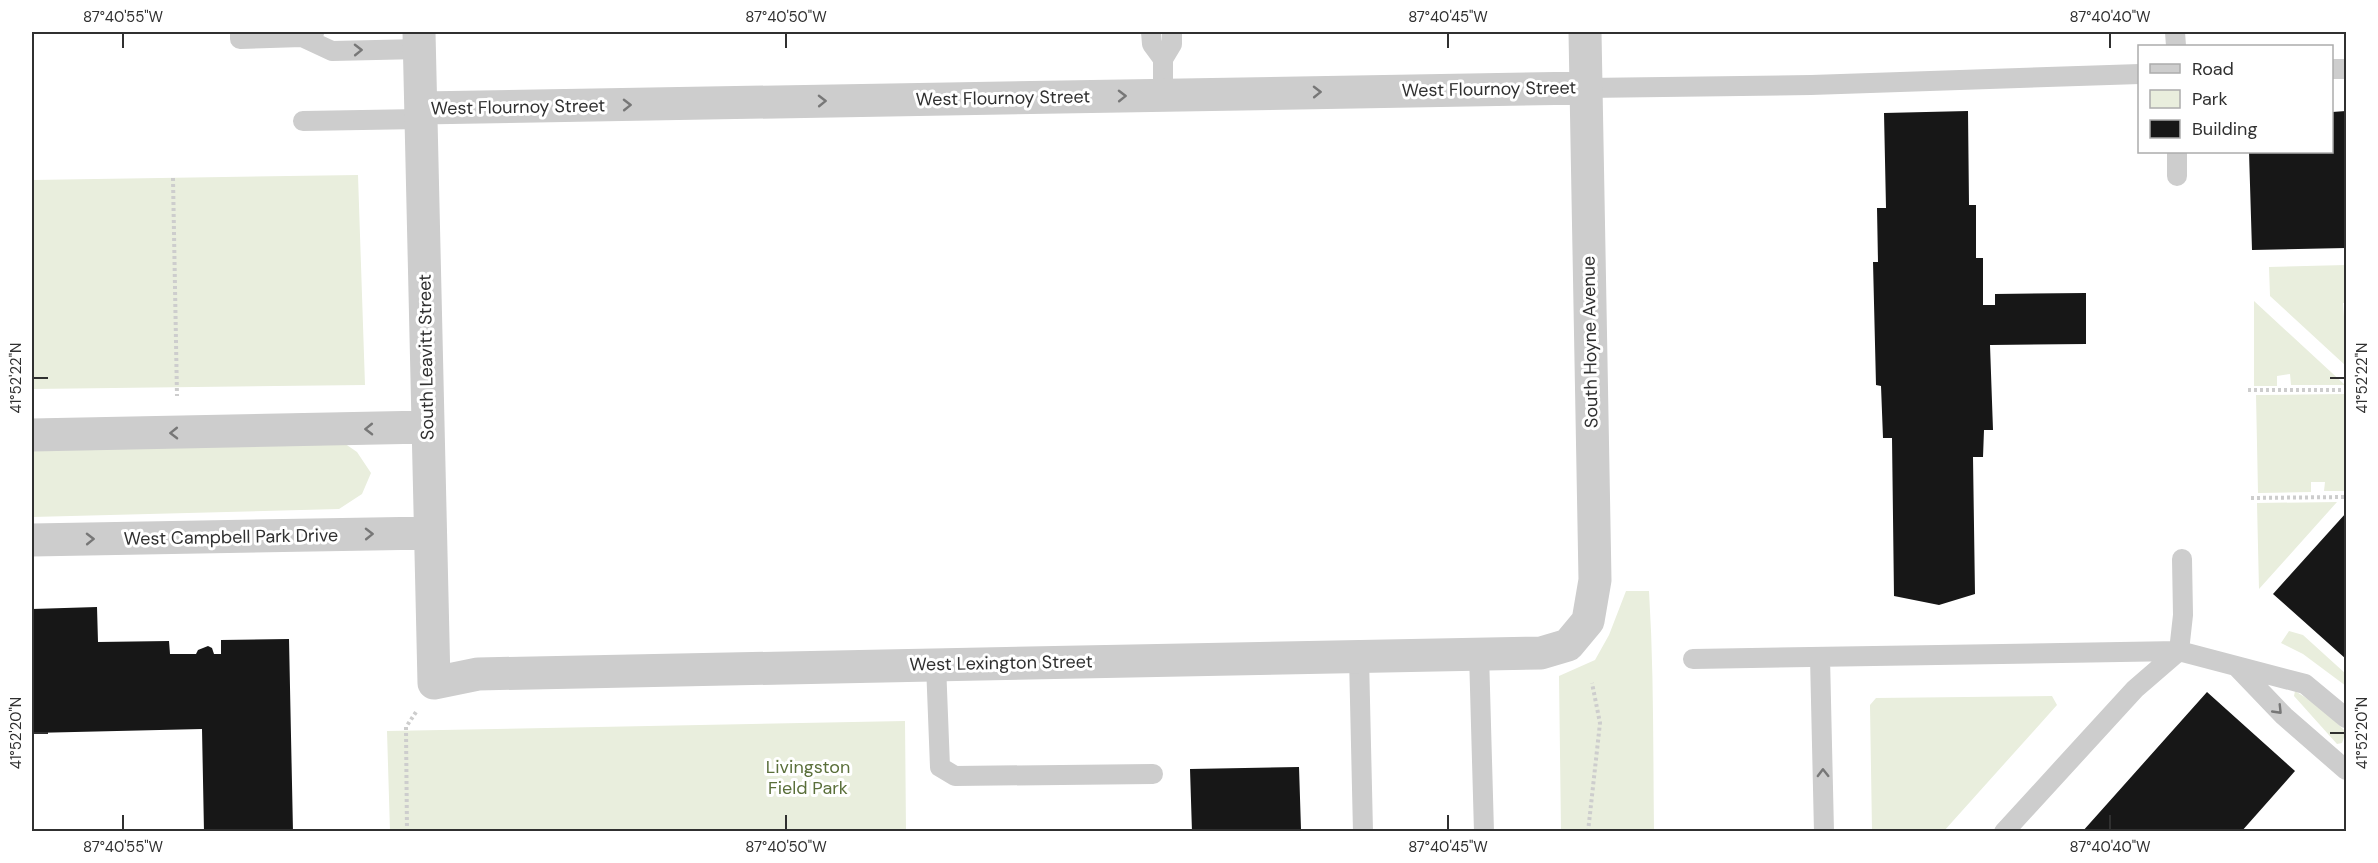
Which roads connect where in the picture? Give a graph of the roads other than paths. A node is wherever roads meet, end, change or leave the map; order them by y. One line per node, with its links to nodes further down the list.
1 (1152, 32): 7 (lane)
2 (1172, 32): 7 (lane)
3 (1585, 32): 9 (street, South Hoyne Avenue)
4 (307, 34): 5 (lane); 6 (lane, one-way to 6)
5 (240, 35)
6 (419, 40): 11 (street, South Leavitt Street)
7 (1163, 58): 10 (lane)
8 (2138, 74): 9 (lane)
9 (1586, 88): 10 (street, West Flournoy Street, one-way to 9); 20 (street, South Hoyne Avenue)
10 (1163, 95): 11 (street, West Flournoy Street, one-way to 10)
11 (421, 113): 12 (lane); 15 (street, South Leavitt Street)
12 (303, 121)
13 (2177, 153): 14 (lane)
14 (2177, 176)
15 (428, 427): 16 (street, one-way to 16); 17 (street, South Leavitt Street)
16 (32, 435)
17 (430, 533): 18 (street, West Campbell Park Drive, one-way to 17); 28 (street, South Leavitt Street)
18 (32, 540)
19 (2182, 559): 21 (lane)
20 (1568, 645): 22 (street, West Lexington Street)
21 (2179, 651): 24 (lane); 27 (lane); 35 (lane)
22 (1479, 653): 23 (street, West Lexington Street); 33 (lane)
23 (1359, 657): 26 (street, West Lexington Street); 32 (lane)
24 (1820, 657): 25 (lane); 34 (lane, one-way to 24)
25 (1693, 659)
26 (936, 664): 28 (street, West Lexington Street); 31 (lane)
27 (2238, 668): 29 (lane); 30 (lane, one-way to 30)
28 (434, 683)
29 (2346, 718)
30 (2346, 770)
31 (1153, 774)
32 (1363, 831)
33 (1484, 831)
34 (1824, 831)
35 (2004, 831)

